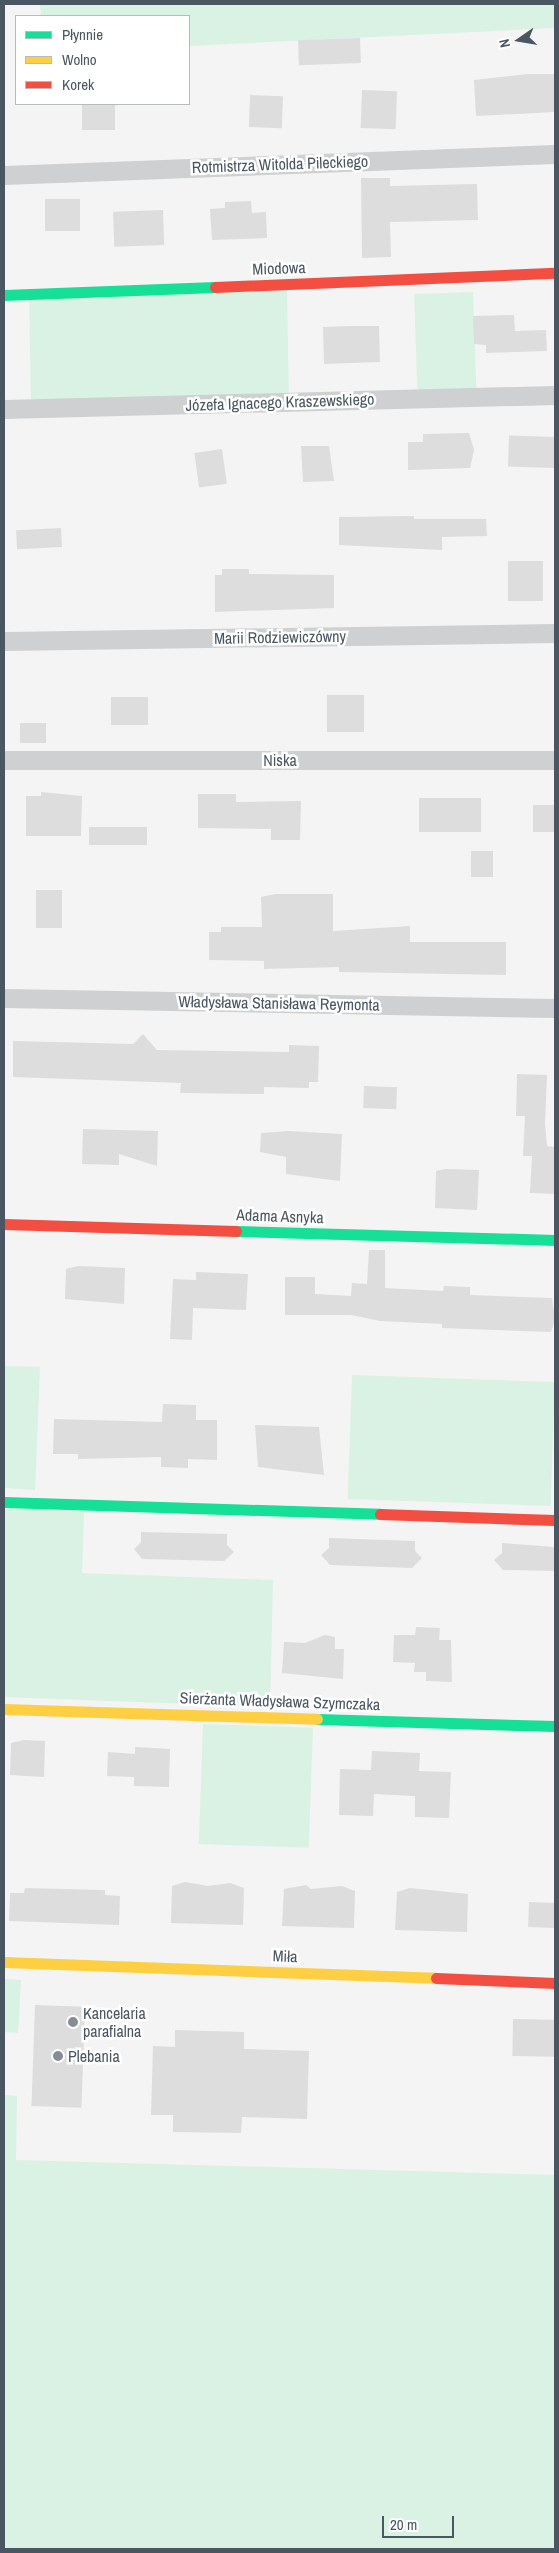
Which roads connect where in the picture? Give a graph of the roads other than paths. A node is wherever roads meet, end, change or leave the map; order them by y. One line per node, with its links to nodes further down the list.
1 (555, 154): 2 (street, Rotmistrza Witolda Pileckiego)
2 (4, 174)
3 (555, 273): 4 (street, Miodowa)
4 (4, 295)
5 (555, 395): 6 (street, Józefa Ignacego Kraszewskiego)
6 (4, 409)
7 (555, 633): 8 (street, Marii Rodziewiczówny)
8 (4, 641)
9 (4, 760): 10 (street, Niska)
10 (555, 760)
11 (4, 998): 12 (street, Władysława Stanisława Reymonta)
12 (555, 1008)
13 (4, 1224): 14 (street, Adama Asnyka)
14 (555, 1240)
15 (4, 1502): 16 (street)
16 (555, 1520)
17 (4, 1709): 18 (street, Sierżanta Władysława Szymczaka)
18 (555, 1726)
19 (9, 1962): 20 (street, Miła)
20 (555, 1983)

